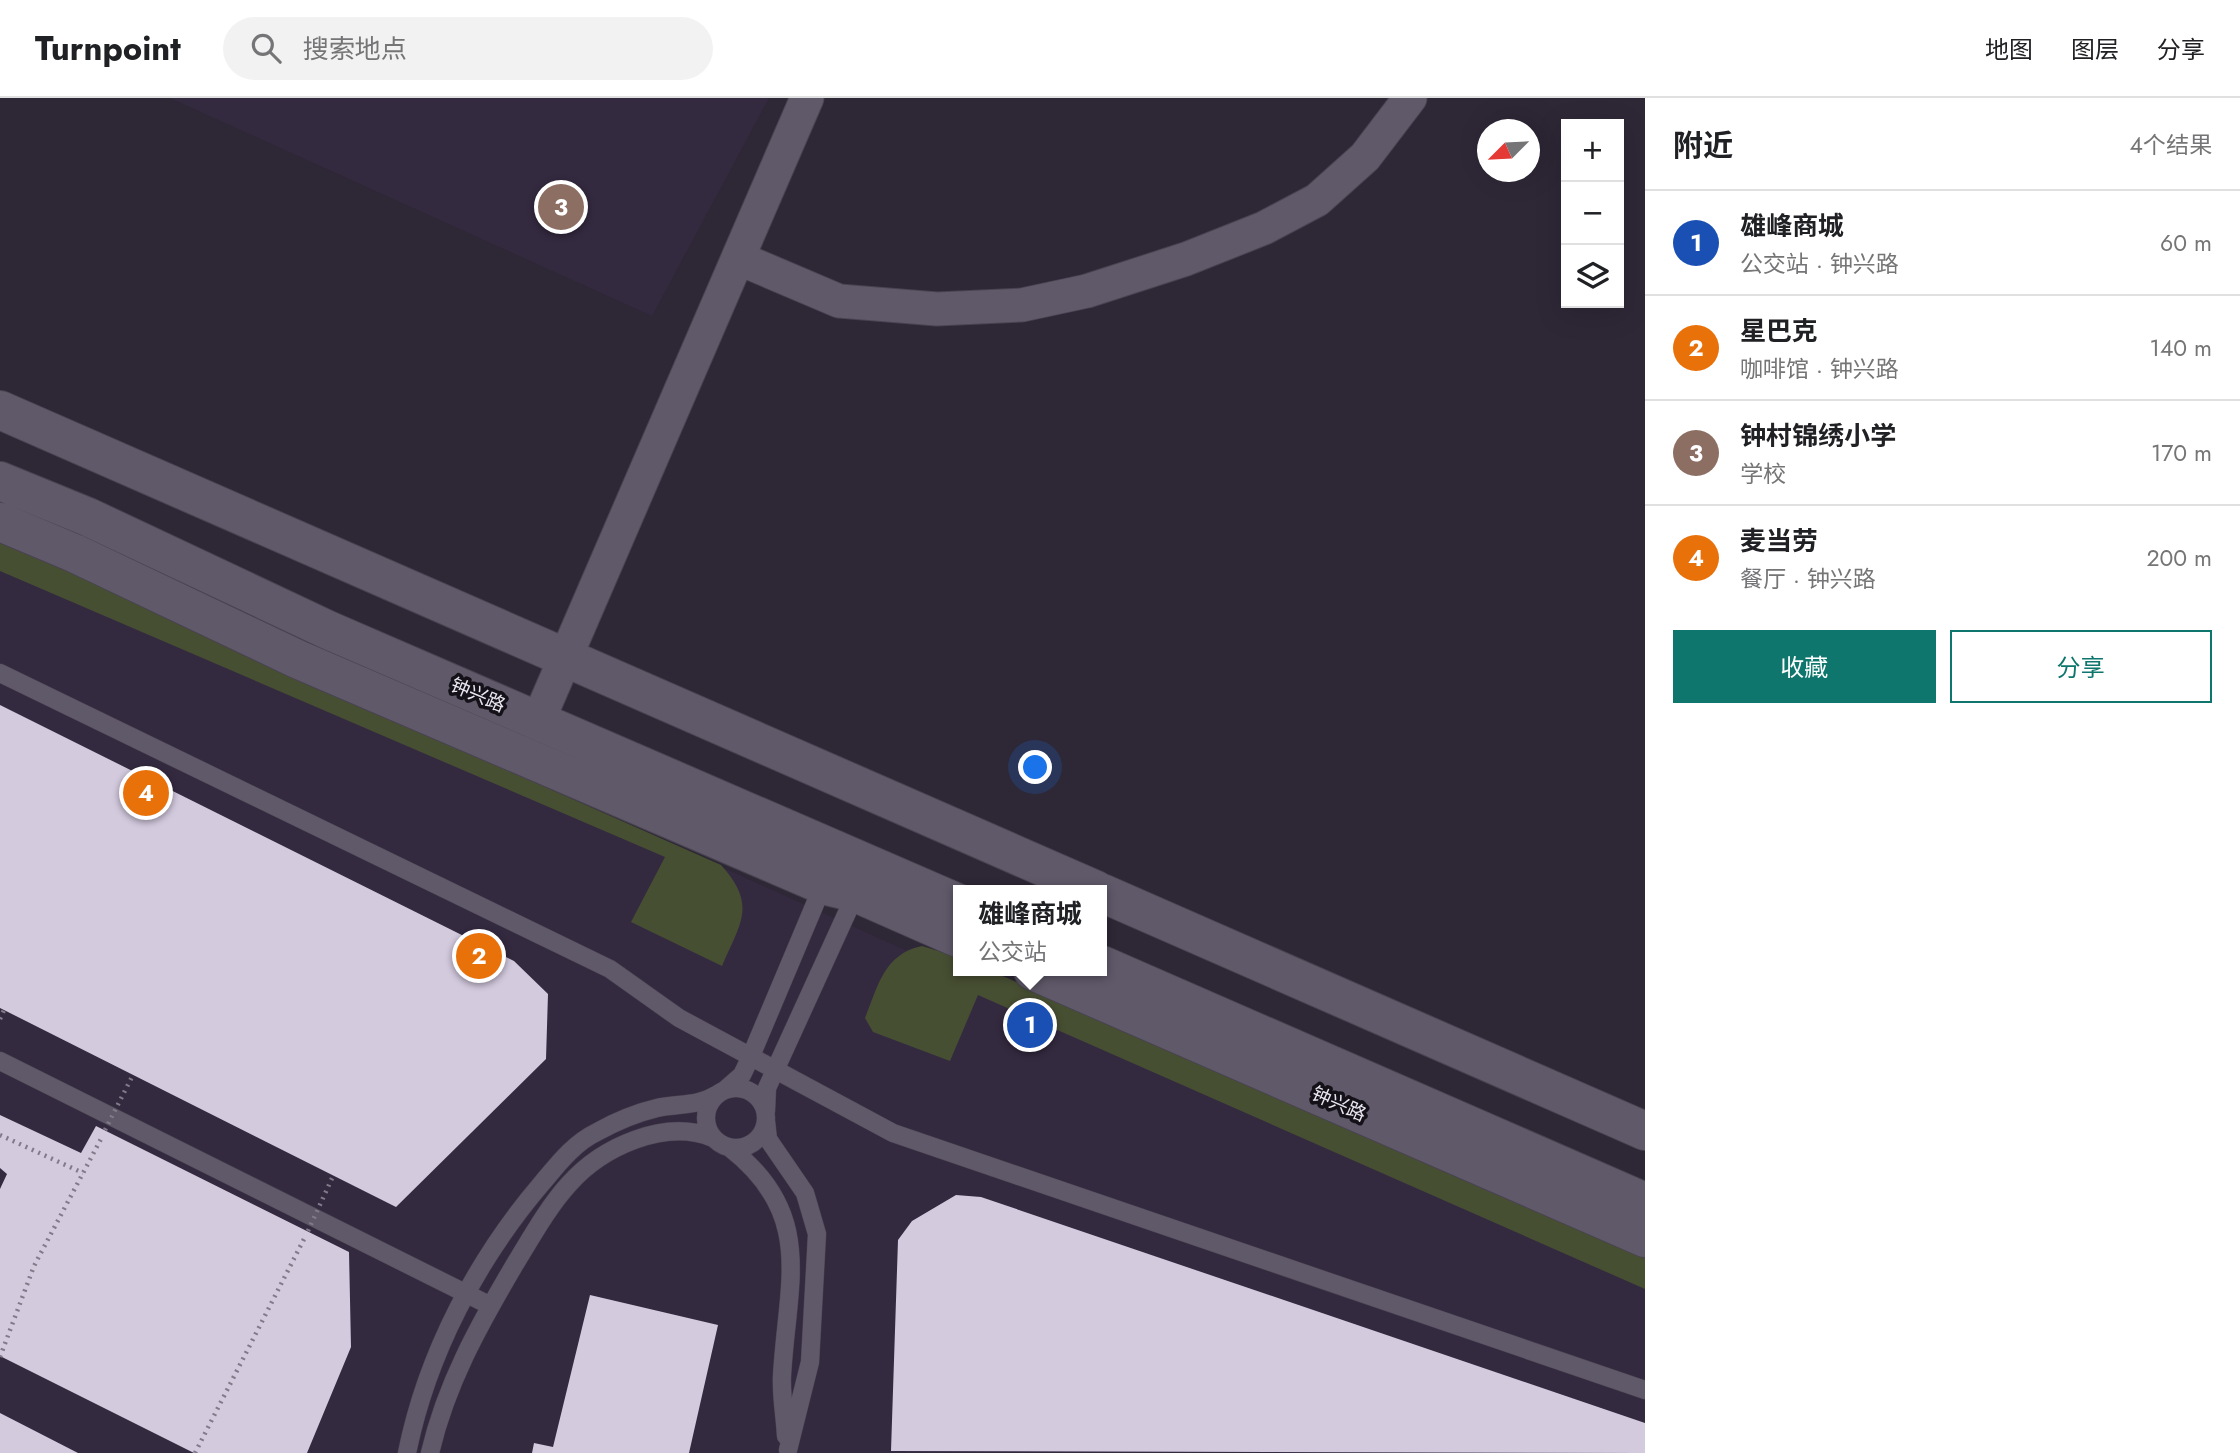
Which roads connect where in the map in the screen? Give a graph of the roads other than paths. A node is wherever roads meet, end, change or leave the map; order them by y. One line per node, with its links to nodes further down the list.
1 (807, 98): 3 (street)
2 (1410, 98): 3 (street)
3 (738, 258): 7 (street)
4 (0, 410): 7 (main road)
5 (0, 481): 9 (main road, 钟兴路)
6 (0, 522): 11 (main road, 钟兴路)
7 (565, 658): 9 (street); 10 (main road)
8 (0, 673): 17 (lane)
9 (538, 721): 13 (main road, 钟兴路)
10 (1085, 885)
11 (839, 889): 14 (main road, 钟兴路); 17 (lane); 19 (lane)
12 (1107, 895): 22 (main road)
13 (953, 901)
14 (953, 936)
15 (1107, 967): 25 (main road, 钟兴路)
16 (1044, 976): 26 (main road, 钟兴路)
17 (751, 1056): 19 (lane); 20 (lane)
18 (0, 1062): 27 (lane)
19 (776, 1068): 21 (lane); 29 (lane)
20 (722, 1091): 21 (lane); 23 (lane); 27 (lane)
21 (766, 1116): 24 (lane); 30 (lane)
22 (1645, 1131)
23 (713, 1138): 24 (lane); 28 (lane)
24 (730, 1148): 30 (lane)
25 (1645, 1202)
26 (1645, 1238)
27 (465, 1293): 28 (lane); 31 (lane)
28 (491, 1306): 32 (lane)
29 (1645, 1390)
30 (791, 1452)
31 (407, 1453)
32 (430, 1453)

